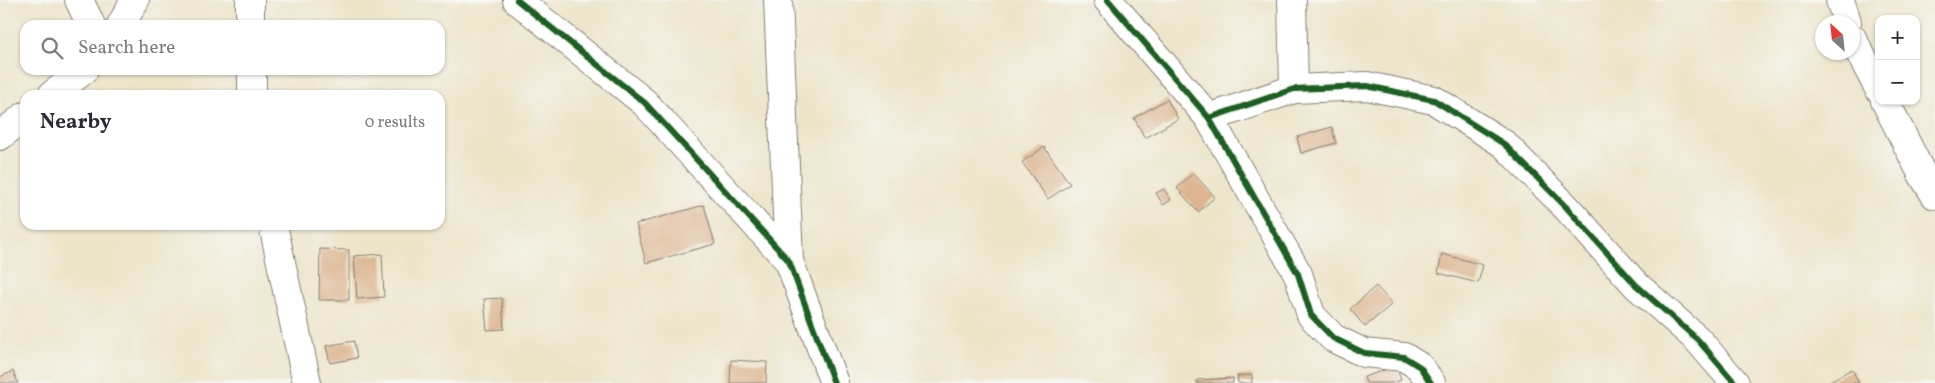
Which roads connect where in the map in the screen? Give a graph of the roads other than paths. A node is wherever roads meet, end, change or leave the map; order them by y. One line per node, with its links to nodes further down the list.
1 (79, 0): 10 (street)
2 (135, 0): 11 (street)
3 (250, 0): 12 (street)
4 (517, 0): 26 (street)
5 (778, 0): 26 (street)
6 (1108, 0): 21 (street)
7 (1292, 0): 17 (street)
8 (1840, 0): 9 (street)
9 (1845, 15)
10 (89, 20)
11 (124, 20)
12 (250, 20)
13 (1860, 53): 16 (street)
14 (78, 75): 18 (street)
15 (252, 75): 19 (street)
16 (1875, 81)
17 (1294, 89): 21 (street); 30 (street)
18 (58, 90)
19 (252, 90)
20 (1887, 105): 24 (street)
21 (1209, 118): 29 (street)
22 (20, 120): 23 (street)
23 (0, 136)
24 (1935, 194)
25 (273, 230): 27 (street)
26 (789, 261): 28 (street)
27 (307, 383)
28 (834, 383)
29 (1431, 383)
30 (1735, 383)

